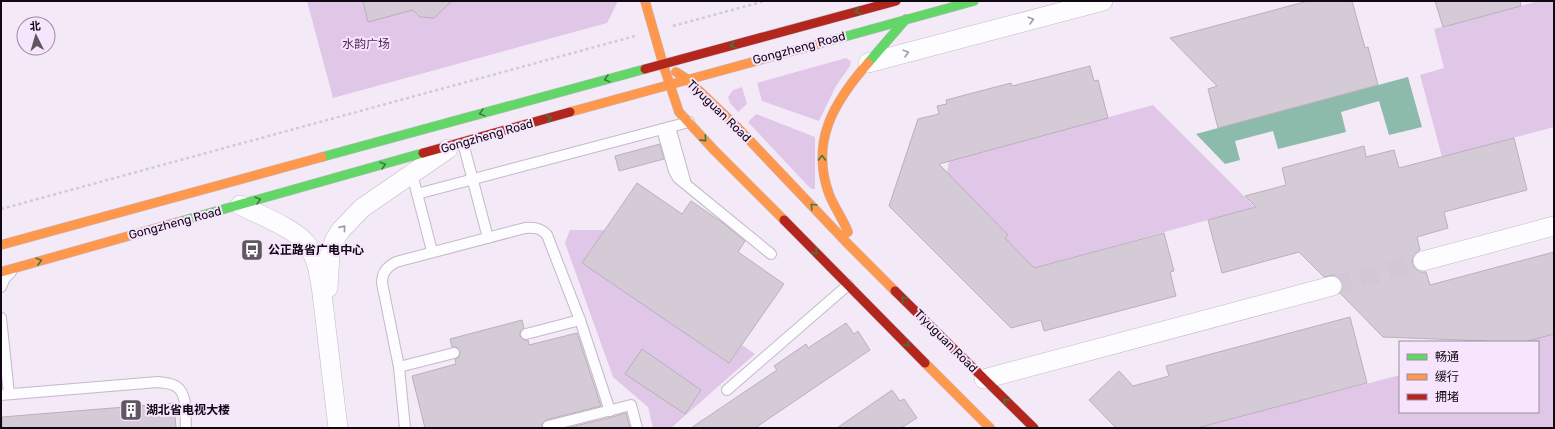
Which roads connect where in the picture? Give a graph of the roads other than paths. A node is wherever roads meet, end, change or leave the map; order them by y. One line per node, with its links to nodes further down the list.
1 (645, 1): 7 (main road)
2 (896, 1): 7 (main road, Gongzheng Road, one-way to 7)
3 (974, 1): 5 (main road, Gongzheng Road)
4 (1103, 1): 6 (street, one-way to 4)
5 (906, 19): 6 (main road); 8 (main road, Gongzheng Road)
6 (868, 63): 20 (main road, one-way to 6)
7 (663, 64): 8 (main road, Tiyuguan Road); 9 (main road, Tiyuguan Road); 19 (main road, Gongzheng Road, one-way to 19)
8 (687, 79): 9 (main road, Gongzheng Road); 20 (main road, Tiyuguan Road, one-way to 8)
9 (669, 84): 10 (main road, Tiyuguan Road); 12 (main road, Gongzheng Road, one-way to 9)
10 (689, 122): 11 (lane); 26 (main road, Tiyuguan Road, one-way to 26)
11 (666, 128): 14 (lane); 22 (lane)
12 (458, 144): 13 (street); 14 (lane); 16 (main road, Gongzheng Road, one-way to 12)
13 (412, 174): 15 (lane); 32 (street, one-way to 13)
14 (472, 179): 15 (lane); 18 (lane)
15 (417, 194): 21 (lane)
16 (240, 205): 24 (main road, Gongzheng Road, one-way to 16); 32 (street)
17 (1554, 226): 23 (street)
18 (488, 238): 21 (lane); 30 (lane)
19 (1, 245)
20 (852, 247): 35 (main road, Tiyuguan Road, one-way to 20)
21 (432, 252): 34 (lane)
22 (771, 254)
23 (1423, 261)
24 (15, 268): 25 (main road, Gongzheng Road); 28 (lane)
25 (1, 272)
26 (848, 284): 36 (lane); 44 (main road, Tiyuguan Road, one-way to 44)
27 (1332, 286): 35 (street)
28 (1, 287)
29 (1, 318): 37 (lane)
30 (580, 320): 31 (lane); 38 (lane)
31 (526, 334)
32 (329, 348): 41 (street)
33 (454, 353): 34 (lane)
34 (399, 368): 42 (lane)
35 (984, 379): 45 (main road, Tiyuguan Road, one-way to 35)
36 (727, 390)
37 (5, 395): 40 (lane)
38 (610, 410): 39 (lane); 43 (lane)
39 (548, 426)
40 (186, 428)
41 (338, 428)
42 (405, 428)
43 (637, 428)
44 (990, 428)
45 (1034, 428)

